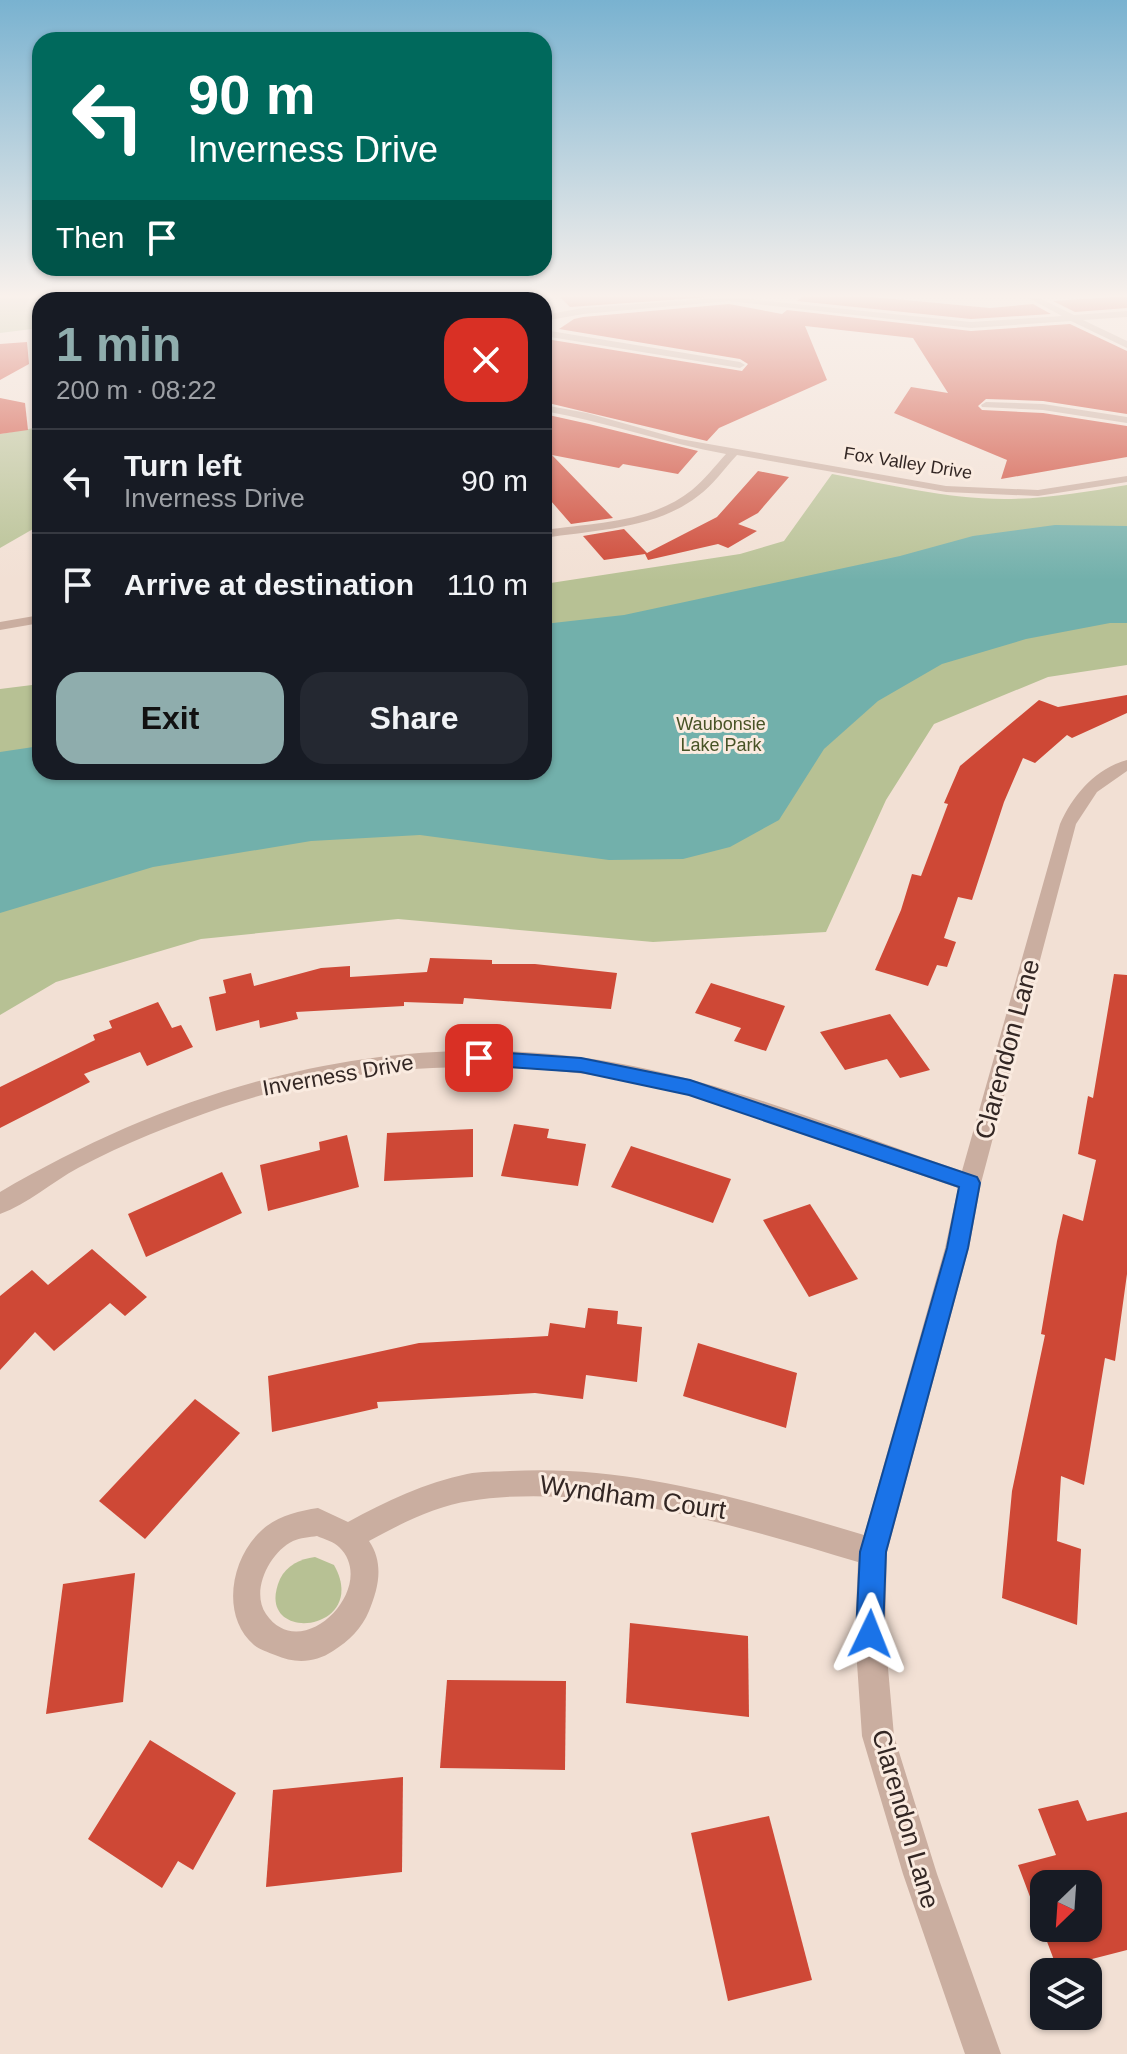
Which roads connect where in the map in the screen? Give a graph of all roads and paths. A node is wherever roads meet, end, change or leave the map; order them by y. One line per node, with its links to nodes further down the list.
1 (986, 405): 3 (street)
2 (552, 410): 4 (street, Fox Valley Drive)
3 (1127, 420)
4 (734, 452): 5 (street, Fox Valley Drive); 6 (street)
5 (1127, 479)
6 (552, 533)
7 (32, 620): 8 (street)
8 (0, 626)
9 (1127, 765): 10 (street, Clarendon Lane)
10 (970, 1183): 11 (street, Inverness Drive); 13 (street, Clarendon Lane)
11 (0, 1204)
12 (350, 1536): 12 (street); 13 (street, Wyndham Court)
13 (873, 1552): 14 (street, Clarendon Lane)
14 (983, 2054)

